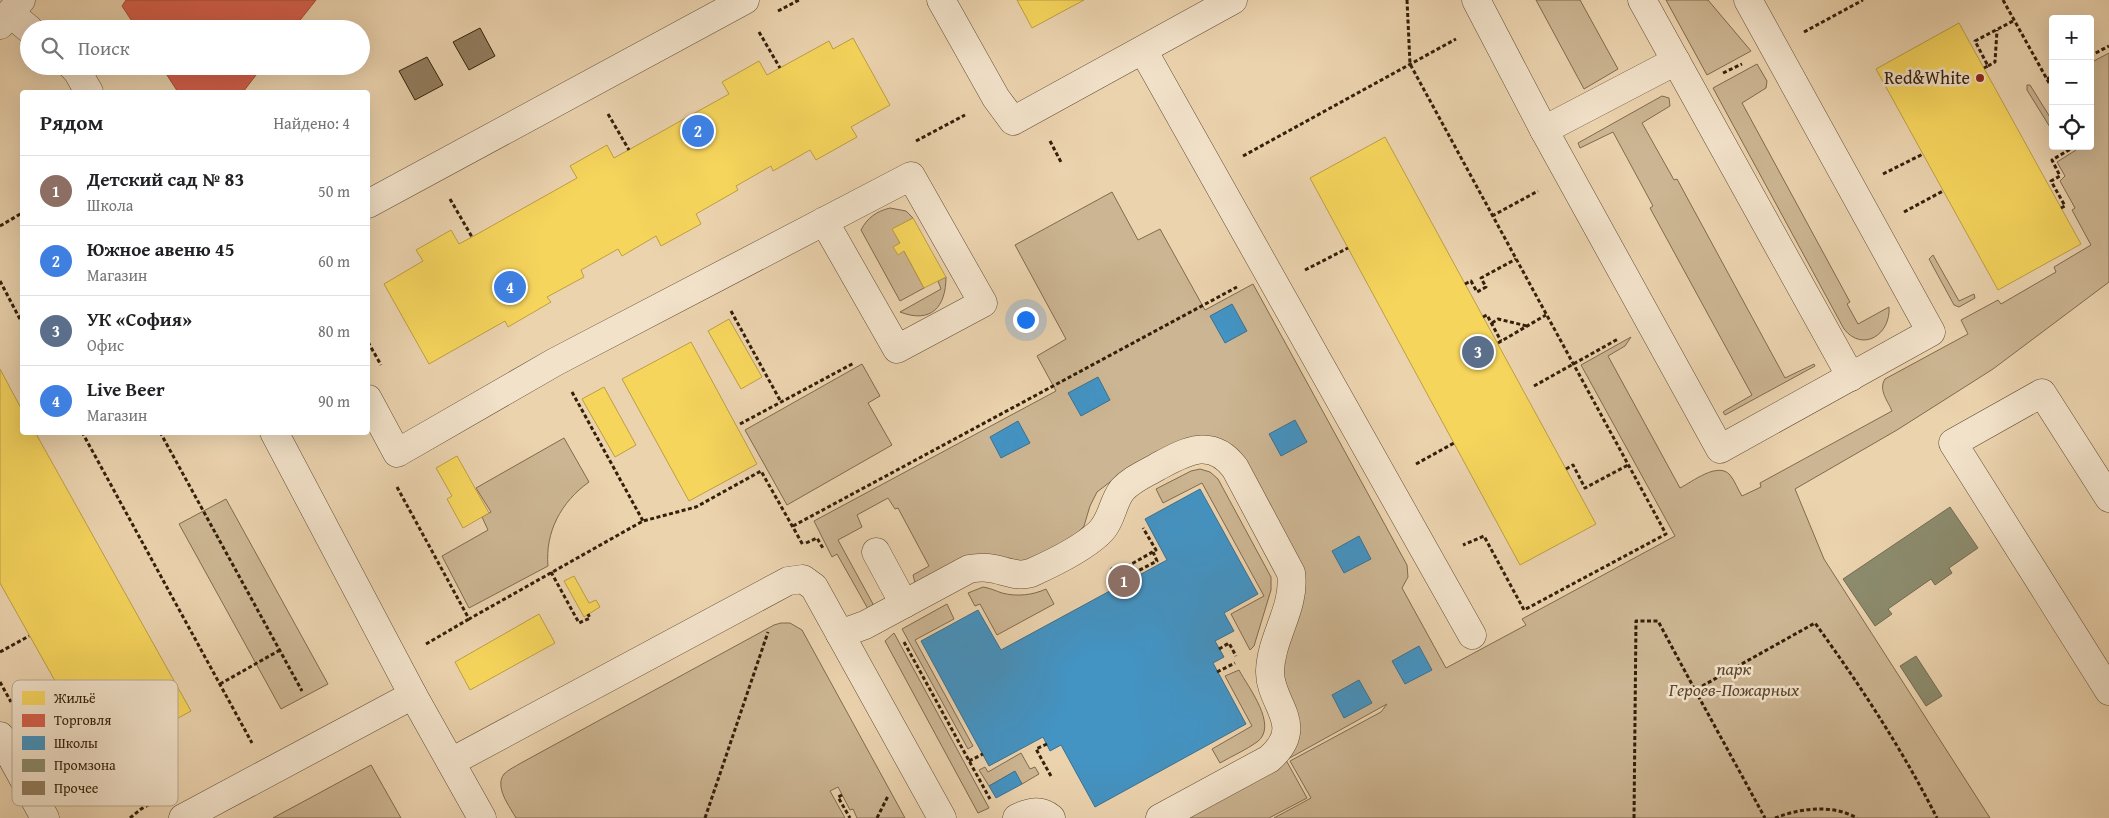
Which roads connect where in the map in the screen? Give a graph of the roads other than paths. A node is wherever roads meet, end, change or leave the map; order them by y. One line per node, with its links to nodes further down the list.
1 (941, 0): 7 (lane)
2 (1232, 0): 7 (lane)
3 (1642, 0): 8 (lane)
4 (1748, 0): 14 (lane)
5 (1482, 11): 11 (lane)
6 (750, 12): 12 (lane)
7 (1143, 50): 21 (lane)
8 (1676, 61): 11 (lane); 14 (lane)
9 (79, 75): 10 (lane)
10 (88, 90)
11 (1544, 130): 14 (lane)
12 (370, 203)
13 (824, 221): 13 (lane); 15 (lane)
14 (1851, 377)
15 (370, 403)
16 (276, 435): 23 (lane)
17 (2109, 498): 22 (lane)
18 (876, 552): 19 (lane)
19 (904, 604): 20 (lane); 34 (lane)
20 (840, 634): 26 (lane); 31 (lane)
21 (1472, 635)
22 (2109, 691)
23 (413, 695): 26 (lane); 29 (lane)
24 (0, 736): 25 (lane)
25 (12, 758)
26 (451, 762): 30 (lane)
27 (38, 806): 28 (lane)
28 (45, 818)
29 (183, 818)
30 (482, 818)
31 (942, 818)
32 (1017, 818): 33 (lane)
33 (1051, 818)
34 (1160, 818)

